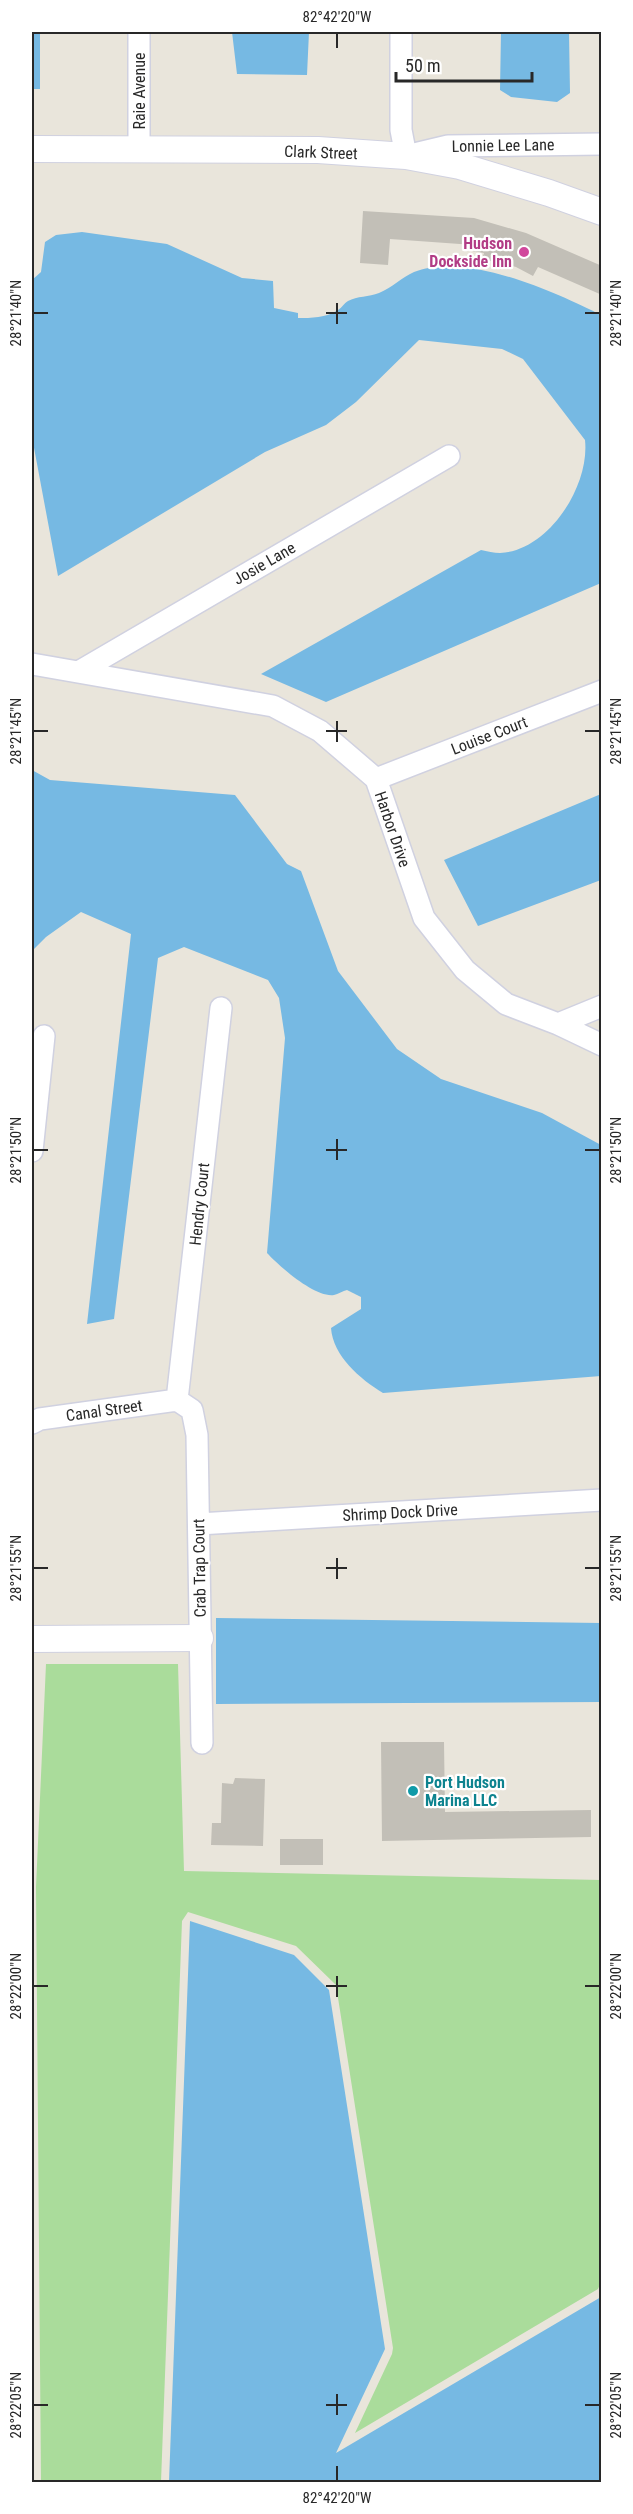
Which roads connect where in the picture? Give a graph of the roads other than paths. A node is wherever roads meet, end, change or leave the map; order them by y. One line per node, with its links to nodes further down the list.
1 (139, 32): 5 (street, Raie Avenue)
2 (401, 32): 6 (street)
3 (602, 144): 6 (street, Lonnie Lee Lane)
4 (32, 149): 5 (street, Clark Street)
5 (139, 150): 6 (street, Clark Street)
6 (406, 156): 7 (street, Clark Street)
7 (602, 212)
8 (449, 456): 10 (street, Josie Lane)
9 (32, 664): 10 (street, Harbor Drive)
10 (80, 671): 12 (street, Harbor Drive)
11 (602, 691): 12 (street, Louise Court)
12 (376, 779): 15 (street, Harbor Drive)
13 (602, 1006): 15 (street)
14 (221, 1008): 19 (street, Hendry Court)
15 (558, 1024): 17 (street, Harbor Drive)
16 (45, 1036): 18 (street)
17 (602, 1045)
18 (32, 1151)
19 (177, 1400): 20 (street, Canal Street); 22 (street, Crab Trap Court)
20 (32, 1423)
21 (602, 1500): 22 (street, Shrimp Dock Drive)
22 (199, 1524): 23 (street, Crab Trap Court)
23 (200, 1638): 24 (street); 25 (street, Crab Trap Court)
24 (32, 1639)
25 (202, 1743)

